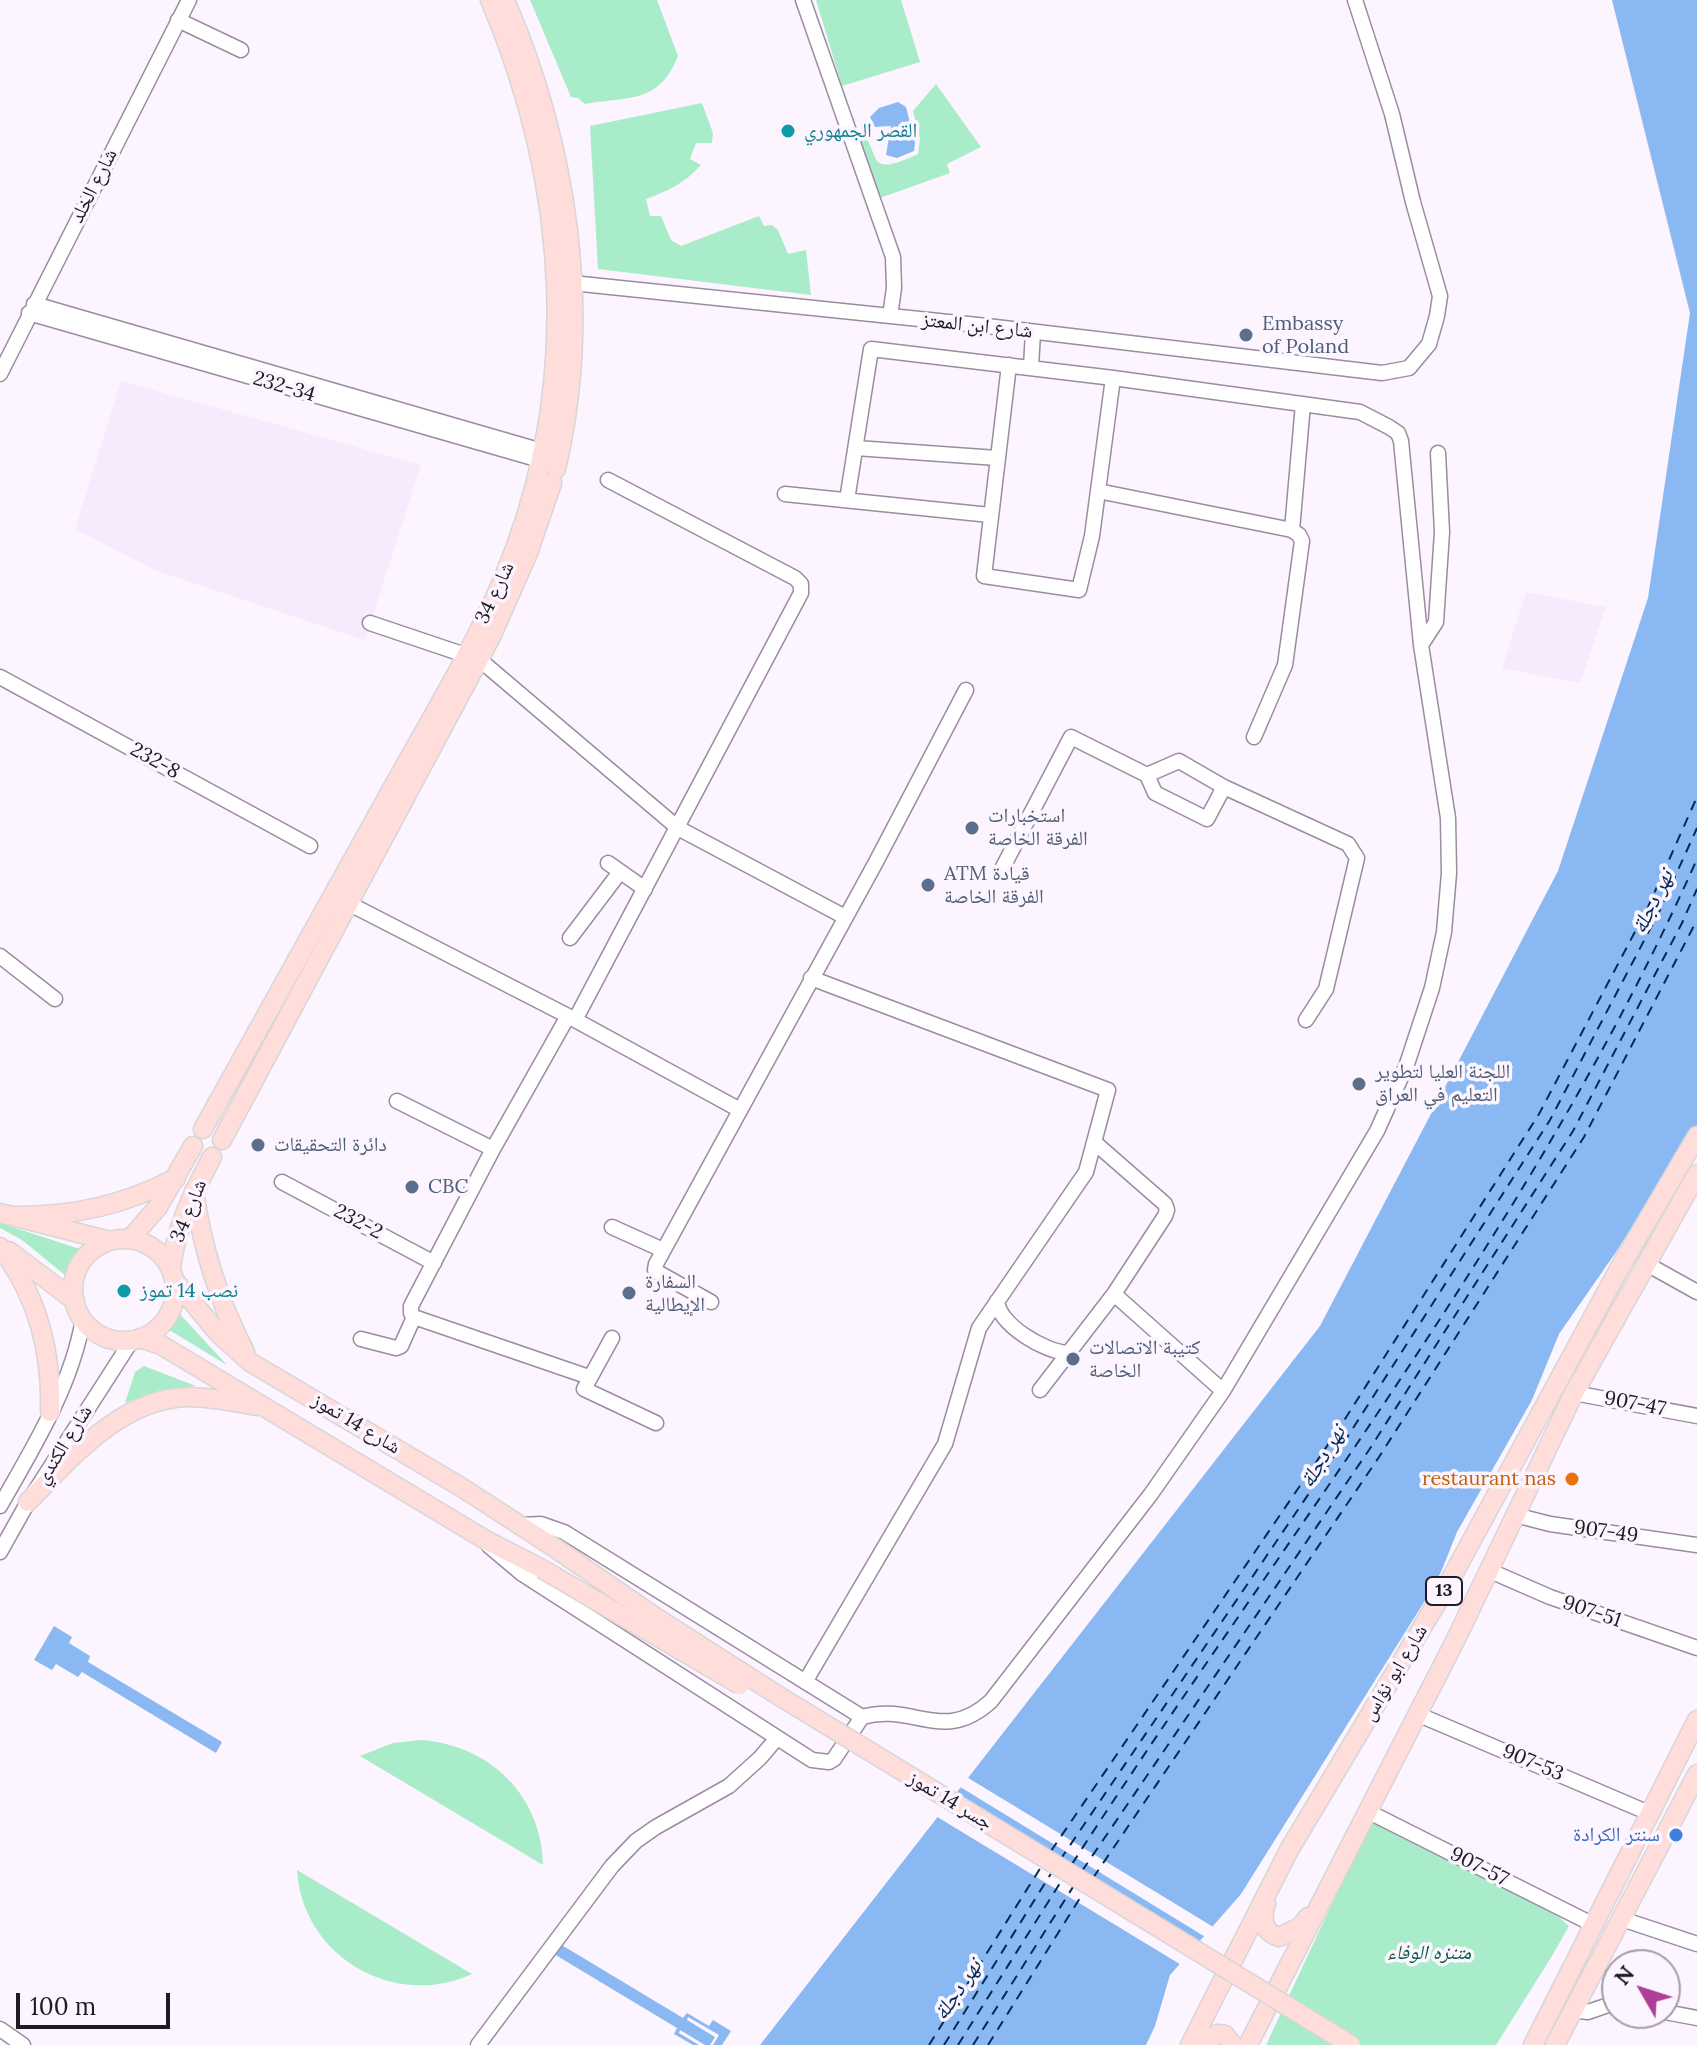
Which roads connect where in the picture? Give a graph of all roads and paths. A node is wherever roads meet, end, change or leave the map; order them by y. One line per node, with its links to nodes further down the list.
1 (189, 0): 6 (street, شارع الخلد)
2 (490, 0): 20 (main road, شارع 34)
3 (505, 0): 8 (main road, شارع 34)
4 (803, 0): 10 (street)
5 (1355, 0): 11 (street, شارع ابن المعتز)
6 (178, 20): 7 (street); 9 (street, شارع الخلد)
7 (241, 50)
8 (572, 283): 10 (street, شارع ابن المعتز); 20 (main road, شارع 34)
9 (31, 309): 14 (street, شارع الخلد); 20 (street, 232-34)
10 (890, 316): 11 (street, شارع ابن المعتز)
11 (1033, 332): 13 (street)
12 (1009, 365): 13 (street); 17 (street); 19 (street)
13 (1031, 367): 15 (street)
14 (0, 374)
15 (1113, 378): 16 (street); 22 (street)
16 (1303, 404): 26 (street); 28 (street)
17 (856, 448): 19 (street); 24 (street)
18 (1438, 453): 28 (street)
19 (997, 458): 25 (street)
20 (547, 466): 29 (main road, شارع 34)
21 (608, 480): 35 (street)
22 (1098, 491): 25 (street); 26 (street)
23 (785, 494): 24 (street)
24 (847, 500): 25 (street)
25 (990, 515)
26 (1292, 530): 32 (street)
27 (370, 623): 29 (street)
28 (1421, 645): 83 (street)
29 (473, 657): 35 (street); 39 (main road, شارع 34)
30 (0, 677): 36 (street, 232-8)
31 (966, 690): 40 (street)
32 (1254, 737)
33 (1147, 775): 34 (street); 34 (street); 37 (street)
34 (1224, 787): 46 (street)
35 (678, 828): 38 (street); 40 (street)
36 (310, 846)
37 (1003, 867)
38 (645, 889): 41 (street); 45 (street)
39 (341, 900): 45 (street); 49 (main road, شارع 34); 51 (main road, شارع 34)
40 (845, 917): 43 (street)
41 (570, 938)
42 (0, 956): 44 (street)
43 (811, 978): 48 (street); 52 (street)
44 (55, 999)
45 (571, 1018): 48 (street); 54 (street)
46 (1306, 1020)
47 (397, 1101): 54 (street)
48 (740, 1110): 65 (street)
49 (203, 1129)
50 (1697, 1136): 110 (main road, شارع ابو نؤاس / 13)
51 (222, 1140)
52 (1094, 1142): 70 (street); 72 (street)
53 (193, 1146): 57 (main road, شارع 34)
54 (493, 1149): 66 (street)
55 (212, 1157): 59 (main road, شارع 34)
56 (1697, 1174): 67 (main road, شارع ابو نؤاس / 13)
57 (176, 1178): 60 (main road); 62 (main road, شارع 34)
58 (282, 1182): 66 (street, 232-2)
59 (194, 1191): 68 (main road, شارع 34); 80 (main road)
60 (8, 1214): 63 (main road)
61 (612, 1227): 65 (street)
62 (130, 1239): 63 (main road); 68 (main road)
63 (110, 1241): 71 (main road)
64 (0, 1246): 71 (main road); 86 (main road)
65 (663, 1250): 73 (street)
66 (434, 1263): 74 (street)
67 (1645, 1263): 69 (street); 84 (main road, شارع ابو نؤاس / 13)
68 (173, 1274): 77 (main road); 80 (main road, شارع 14 تموز)
69 (1697, 1292)
70 (1114, 1294): 79 (street); 83 (street)
71 (75, 1301): 75 (main road)
72 (997, 1301): 79 (street); 101 (street)
73 (711, 1302)
74 (414, 1317): 78 (street); 81 (street)
75 (83, 1319): 77 (main road); 86 (street, شارع الكندي)
76 (612, 1338): 81 (street)
77 (136, 1339): 85 (main road, شارع 14 تموز); 90 (street, شارع الكندي)
78 (361, 1339)
79 (1068, 1353): 82 (street)
80 (250, 1362): 93 (main road, شارع 14 تموز)
81 (589, 1377): 88 (street)
82 (1040, 1390)
83 (1223, 1391): 103 (street)
84 (1574, 1393): 87 (street, 907-47); 92 (main road, شارع ابو نؤاس / 13)
85 (266, 1408): 90 (main road); 94 (main road, شارع 14 تموز)
86 (50, 1412): 89 (street, شارع الكندي)
87 (1697, 1416)
88 (656, 1423)
89 (4, 1490): 91 (street, شارع الكندي)
90 (28, 1502): 97 (street, شارع الكندي)
91 (0, 1506)
92 (1515, 1515): 95 (street, 907-49); 99 (main road, شارع ابو نؤاس / 13)
93 (522, 1525): 96 (main road, شارع 14 تموز); 101 (street)
94 (484, 1539): 98 (main road, شارع 14 تموز); 105 (street)
95 (1697, 1545)
96 (555, 1548): 125 (main road, جسر 14 تموز, bridge)
97 (0, 1552)
98 (542, 1569): 124 (main road, جسر 14 تموز, bridge)
99 (1488, 1570): 100 (street, 907-51); 102 (main road, شارع ابو نؤاس / 13)
100 (1697, 1648)
101 (805, 1682): 103 (street)
102 (1417, 1714): 108 (main road, شارع ابو نؤاس / 13); 109 (street, 907-53)
103 (862, 1717): 105 (street)
104 (1697, 1720): 109 (main road)
105 (777, 1738): 119 (street)
106 (1697, 1774): 107 (main road)
107 (1692, 1796): 113 (main road)
108 (1367, 1811): 111 (main road, شارع ابو نؤاس / 13); 112 (street, 907-57)
109 (1649, 1813): 112 (main road)
110 (1289, 1850): 111 (main road); 120 (main road, شارع ابو نؤاس / 13)
111 (1340, 1863): 123 (main road, شارع ابو نؤاس / 13)
112 (1594, 1919): 126 (main road); 127 (main road)
113 (1622, 1919): 114 (street); 116 (main road); 128 (main road)
114 (1697, 1944)
115 (1601, 2008): 116 (street)
116 (1580, 2011): 129 (main road)
117 (0, 2029): 118 (street)
118 (23, 2045)
119 (478, 2045)
120 (1190, 2045)
121 (1200, 2045): 122 (main road)
122 (1233, 2045)
123 (1248, 2045)
124 (1329, 2045)
125 (1351, 2045)
126 (1522, 2045)
127 (1533, 2045)
128 (1555, 2045)
129 (1564, 2045)

